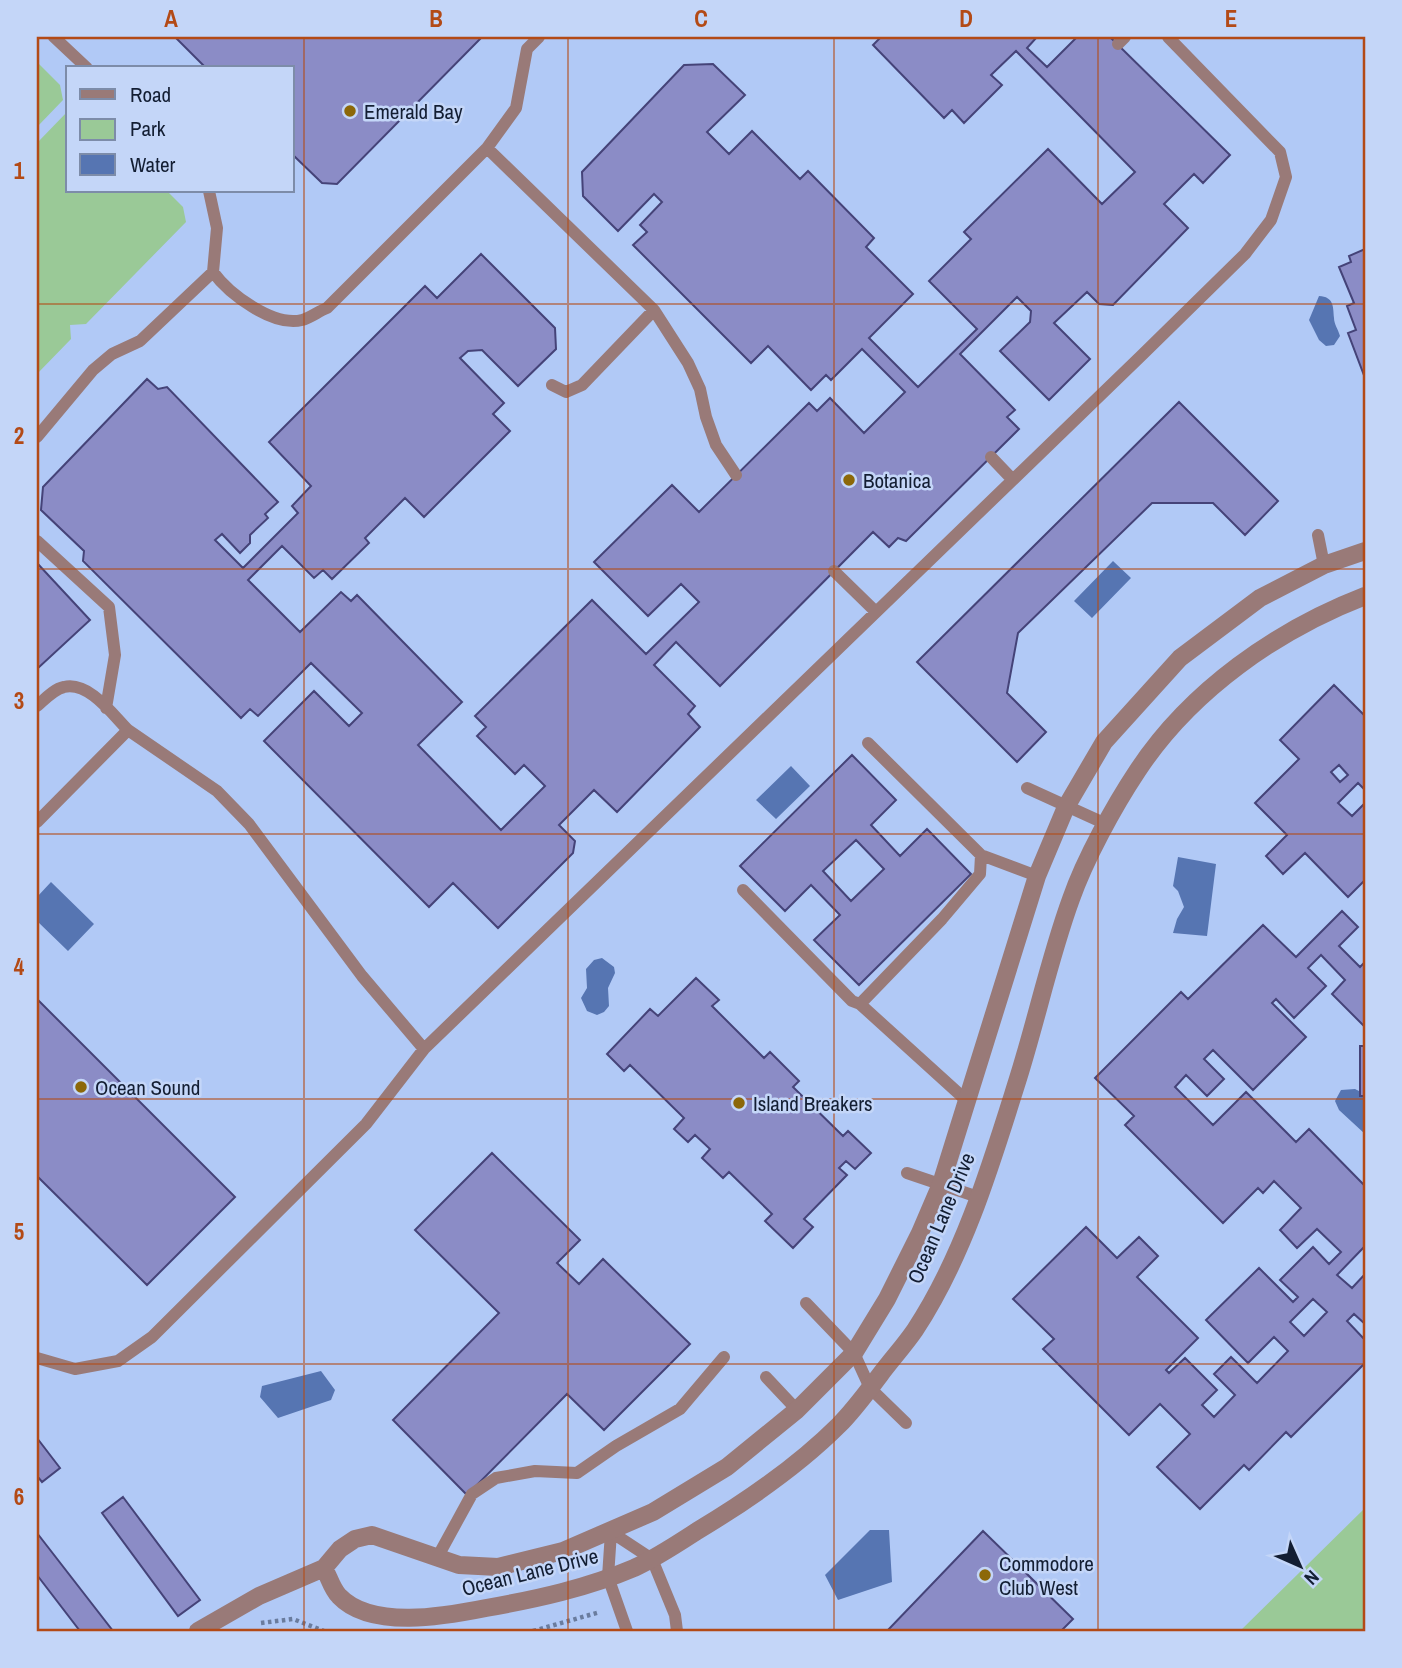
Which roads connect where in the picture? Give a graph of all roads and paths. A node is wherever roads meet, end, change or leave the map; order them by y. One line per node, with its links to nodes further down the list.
1 (54, 37): 4 (lane)
2 (539, 37): 5 (lane)
3 (1168, 37): 13 (lane)
4 (85, 66)
5 (487, 148): 7 (lane); 8 (lane)
6 (209, 192): 7 (lane)
7 (213, 272): 10 (lane)
8 (654, 310): 9 (lane); 12 (lane)
9 (552, 385)
10 (37, 437)
11 (991, 457): 13 (lane)
12 (736, 475)
13 (1013, 479): 20 (lane)
14 (1318, 536): 17 (lane)
15 (37, 541): 22 (lane)
16 (1365, 551): 17 (street, Ocean Lane Drive)
17 (1324, 565): 26 (street, Ocean Lane Drive)
18 (834, 571): 20 (lane)
19 (1365, 596): 28 (street, Ocean Lane Drive)
20 (876, 612): 33 (lane)
21 (37, 706): 22 (lane)
22 (106, 708): 23 (lane)
23 (128, 730): 27 (lane); 33 (lane)
24 (867, 743): 29 (lane)
25 (1027, 788): 26 (lane)
26 (1066, 807): 28 (lane); 30 (street, Ocean Lane Drive)
27 (37, 822)
28 (1106, 824): 37 (street, Ocean Lane Drive)
29 (981, 855): 30 (lane); 32 (lane)
30 (1037, 876): 34 (street, Ocean Lane Drive)
31 (743, 890): 32 (lane)
32 (860, 1004): 34 (lane)
33 (424, 1049): 41 (lane)
34 (967, 1101): 36 (street, Ocean Lane Drive)
35 (907, 1173): 36 (lane)
36 (941, 1184): 37 (lane); 39 (street, Ocean Lane Drive)
37 (978, 1197): 43 (street, Ocean Lane Drive)
38 (806, 1303): 39 (lane)
39 (853, 1353): 43 (lane); 44 (street, Ocean Lane Drive)
40 (724, 1357): 47 (lane)
41 (37, 1358)
42 (766, 1377): 44 (lane)
43 (870, 1388): 45 (lane); 48 (street, Ocean Lane Drive)
44 (797, 1410): 46 (street, Ocean Lane Drive)
45 (906, 1423)
46 (611, 1532): 47 (street, Ocean Lane Drive); 48 (lane); 50 (lane)
47 (437, 1558): 49 (street, Ocean Lane Drive)
48 (652, 1559): 50 (street, Ocean Lane Drive); 57 (lane)
49 (324, 1568): 50 (street, Ocean Lane Drive); 53 (street, Ocean Lane Drive)
50 (608, 1577): 56 (lane)
51 (605, 1611): 55 (path)
52 (258, 1623): 54 (path)
53 (198, 1631)
54 (324, 1631)
55 (533, 1631)
56 (627, 1631)
57 (677, 1631)

